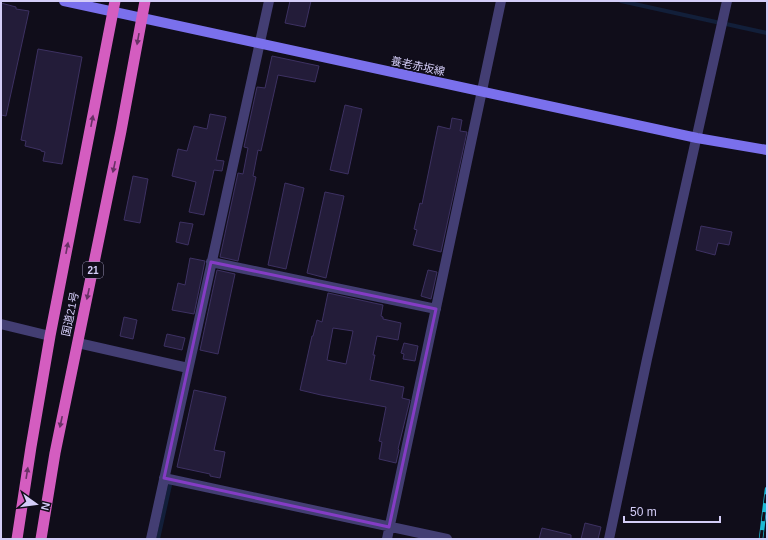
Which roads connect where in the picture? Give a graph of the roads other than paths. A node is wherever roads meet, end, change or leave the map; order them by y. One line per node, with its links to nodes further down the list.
1 (64, 1): 6 (main road, 養老赤坂線)
2 (145, 1): 7 (highway, 国道21号 / 21)
3 (269, 1): 8 (street)
4 (501, 1): 9 (street)
5 (727, 1): 10 (street)
6 (114, 6): 7 (main road, 養老赤坂線); 15 (highway, 国道21号, one-way to 6)
7 (142, 18): 8 (main road, 養老赤坂線); 16 (highway, 国道21号 / 21, one-way to 16)
8 (260, 43): 9 (main road, 養老赤坂線); 12 (street)
9 (482, 92): 10 (main road, 養老赤坂線); 13 (street)
10 (697, 138): 11 (main road, 養老赤坂線); 25 (street)
11 (767, 150)
12 (211, 262): 13 (street); 17 (street)
13 (436, 309): 19 (street)
14 (1, 324): 15 (street)
15 (50, 336): 20 (highway, 国道21号, one-way to 15)
16 (78, 343): 17 (street); 21 (highway, 国道21号 / 21, one-way to 21)
17 (188, 368): 18 (street)
18 (164, 478): 19 (street); 22 (street)
19 (389, 527): 23 (street); 24 (street)
20 (17, 539)
21 (40, 539)
22 (151, 539)
23 (387, 539)
24 (447, 539)
25 (609, 539)

